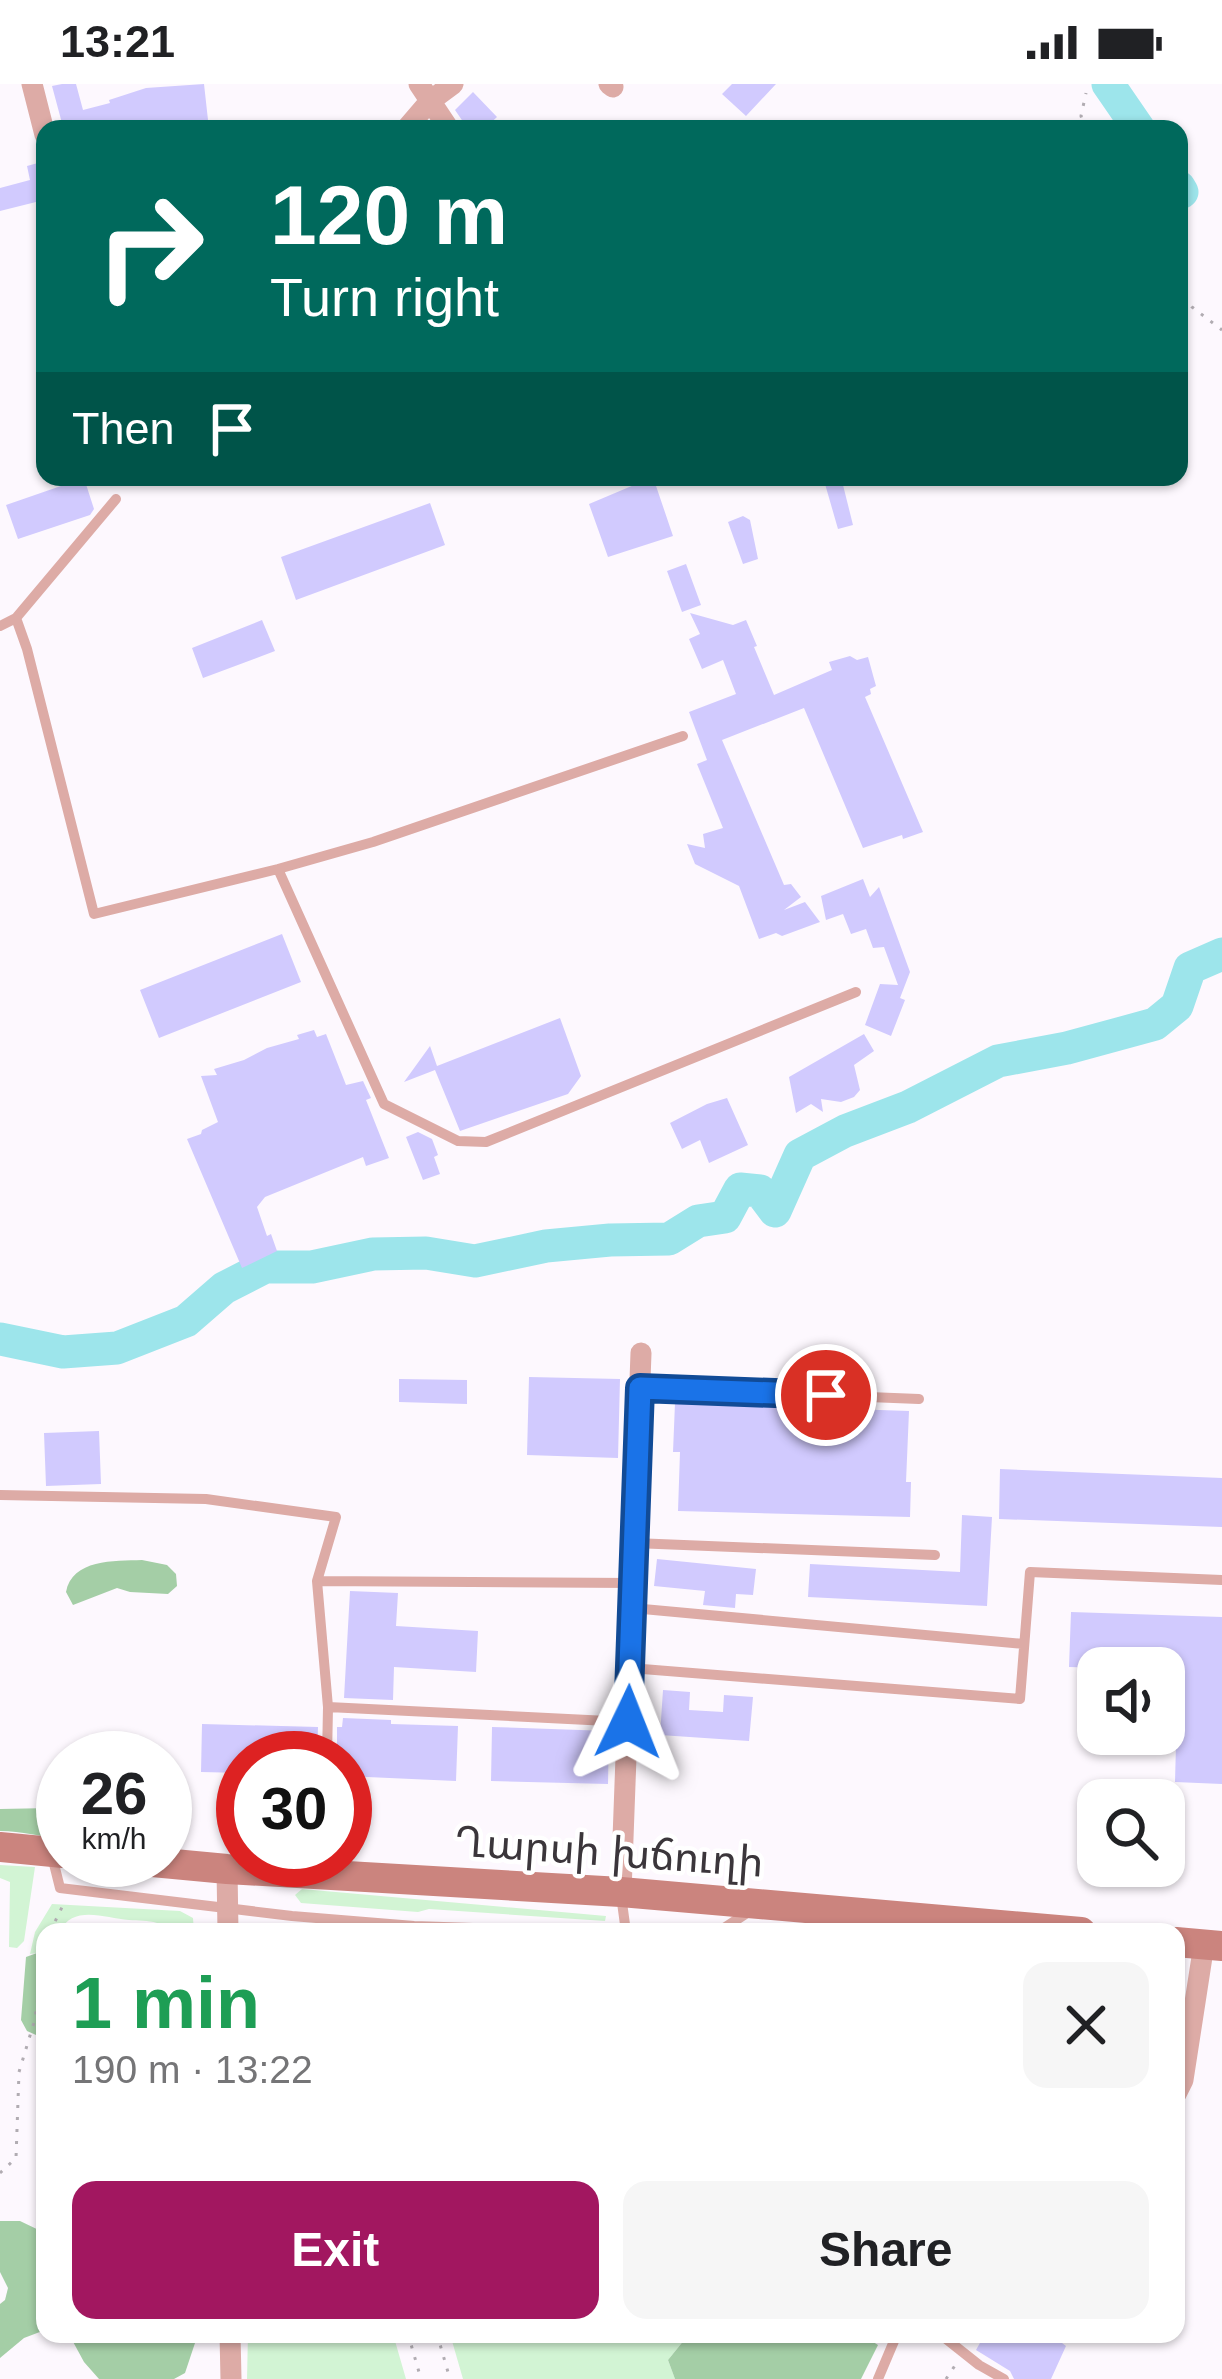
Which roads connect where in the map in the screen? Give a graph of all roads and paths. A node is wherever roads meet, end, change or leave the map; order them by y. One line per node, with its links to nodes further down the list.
1 (32, 84): 5 (street)
2 (453, 84): 3 (street)
3 (424, 93): 6 (street); 7 (street)
4 (1086, 94): 8 (path)
5 (41, 120)
6 (410, 120)
7 (443, 120)
8 (1082, 120)
9 (1188, 301): 10 (path)
10 (1222, 330)
11 (116, 499): 12 (lane)
12 (16, 618): 13 (lane); 15 (lane)
13 (0, 626)
14 (683, 736): 15 (lane)
15 (278, 869): 16 (lane)
16 (856, 992)
17 (641, 1353): 18 (street)
18 (640, 1388): 19 (lane); 21 (street)
19 (919, 1399)
20 (0, 1495): 24 (lane)
21 (634, 1543): 22 (lane); 25 (street)
22 (935, 1555)
23 (1222, 1580): 27 (lane)
24 (317, 1581): 25 (lane); 29 (lane)
25 (633, 1583): 26 (street)
26 (632, 1608): 27 (lane); 28 (street)
27 (1024, 1644): 28 (lane)
28 (630, 1668): 30 (street)
29 (328, 1707): 30 (lane); 31 (lane)
30 (628, 1722): 38 (street)
31 (328, 1731)
32 (0, 1847): 33 (main road)
33 (36, 1851)
34 (372, 1877): 38 (main road, Ղարսի խճուղի)
35 (60, 1887): 37 (lane)
36 (227, 1887): 39 (street)
37 (69, 1889): 39 (lane); 41 (path)
38 (621, 1892): 40 (main road, Ղարսի խճուղի); 44 (lane)
39 (227, 1907): 42 (street); 43 (lane)
40 (775, 1909): 45 (lane); 46 (main road, Ղարսի խճուղի)
41 (54, 1923)
42 (228, 1923)
43 (379, 1923)
44 (625, 1923)
45 (740, 1923)
46 (949, 1923)
47 (1201, 1944): 49 (street)
48 (36, 2011): 50 (path)
49 (1185, 2072)
50 (0, 2173)
51 (230, 2343): 57 (street)
52 (411, 2343): 58 (path)
53 (440, 2343): 59 (path)
54 (893, 2343): 60 (lane)
55 (951, 2343): 62 (lane)
56 (948, 2375): 61 (path)
57 (231, 2379)
58 (421, 2379)
59 (450, 2379)
60 (878, 2379)
61 (955, 2379)
62 (1004, 2379)

